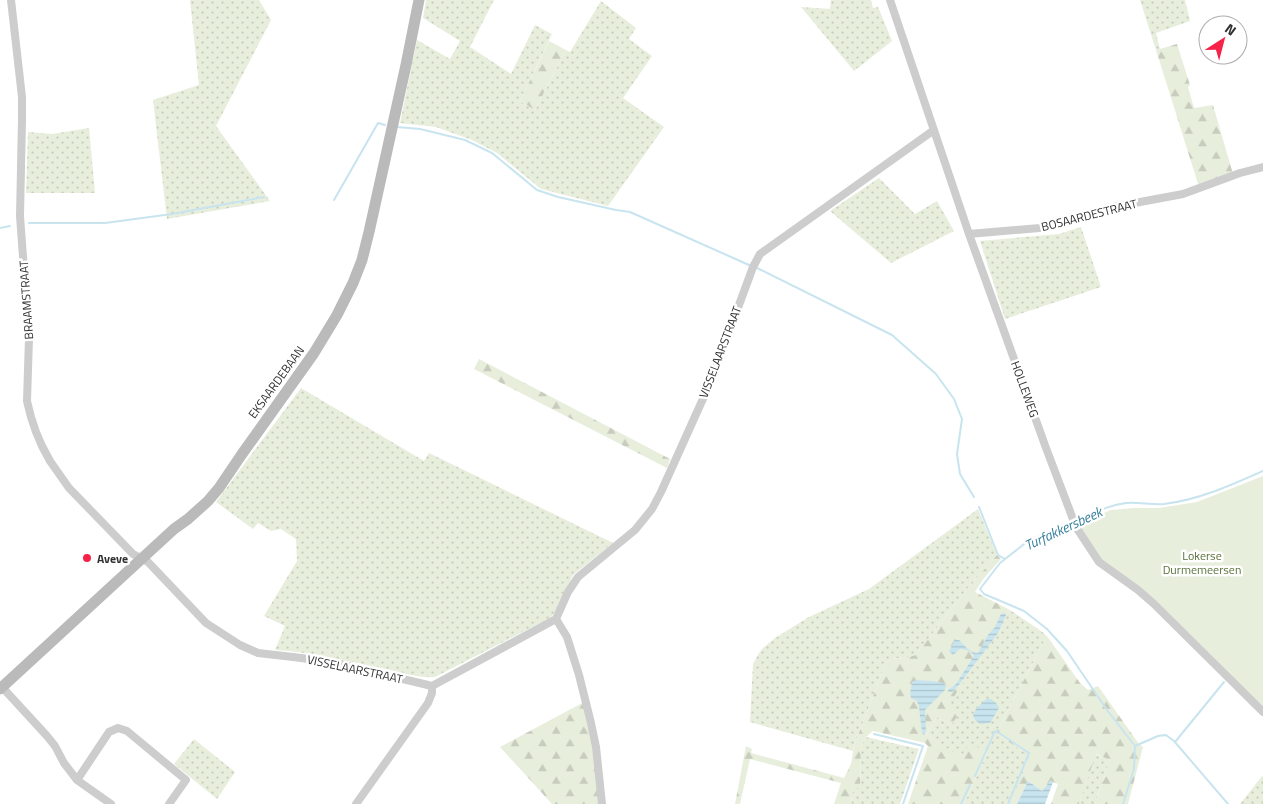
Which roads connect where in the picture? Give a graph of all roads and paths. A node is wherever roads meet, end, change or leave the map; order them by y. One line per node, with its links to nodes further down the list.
1 (11, 0): 7 (street, BRAAMSTRAAT)
2 (419, 0): 7 (main road, EKSAARDEBAAN)
3 (890, 0): 4 (street, HOLLEWEG)
4 (934, 130): 6 (street, HOLLEWEG); 8 (street, VISSELAARSTRAAT)
5 (1263, 167): 6 (street, BOSAARDESTRAAT)
6 (969, 234): 11 (street, HOLLEWEG)
7 (142, 559): 9 (street, VISSELAARSTRAAT); 10 (main road, EKSAARDEBAAN)
8 (556, 619): 9 (street); 16 (street)
9 (432, 686): 15 (street)
10 (1, 688): 12 (street)
11 (1263, 712)
12 (77, 780): 13 (street); 14 (street)
13 (111, 804)
14 (169, 804)
15 (356, 804)
16 (602, 804)

